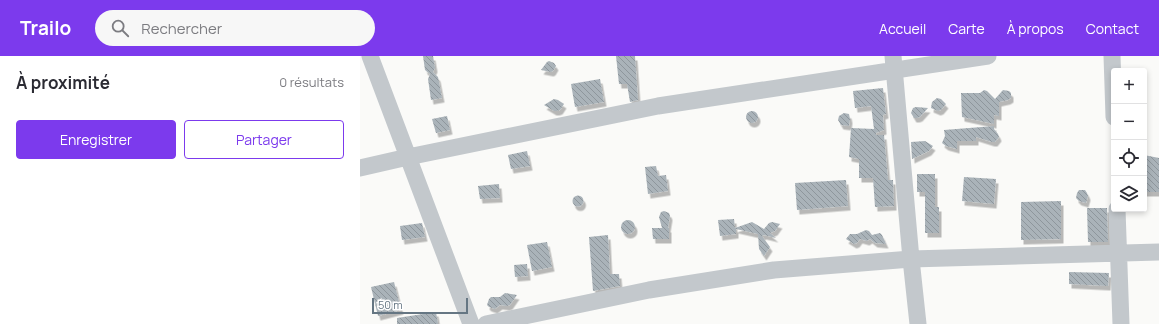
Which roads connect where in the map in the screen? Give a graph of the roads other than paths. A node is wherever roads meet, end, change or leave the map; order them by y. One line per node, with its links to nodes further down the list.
1 (370, 56): 6 (street)
2 (988, 56): 4 (street)
3 (1112, 56): 5 (street)
4 (893, 63): 6 (street); 11 (street)
5 (1114, 104)
6 (408, 157): 7 (street); 12 (street)
7 (360, 168)
8 (1117, 212): 10 (street)
9 (1159, 252): 10 (street)
10 (1119, 253): 11 (street); 15 (street)
11 (911, 259): 13 (street); 14 (street)
12 (471, 324)
13 (486, 324)
14 (918, 324)
15 (1121, 324)

